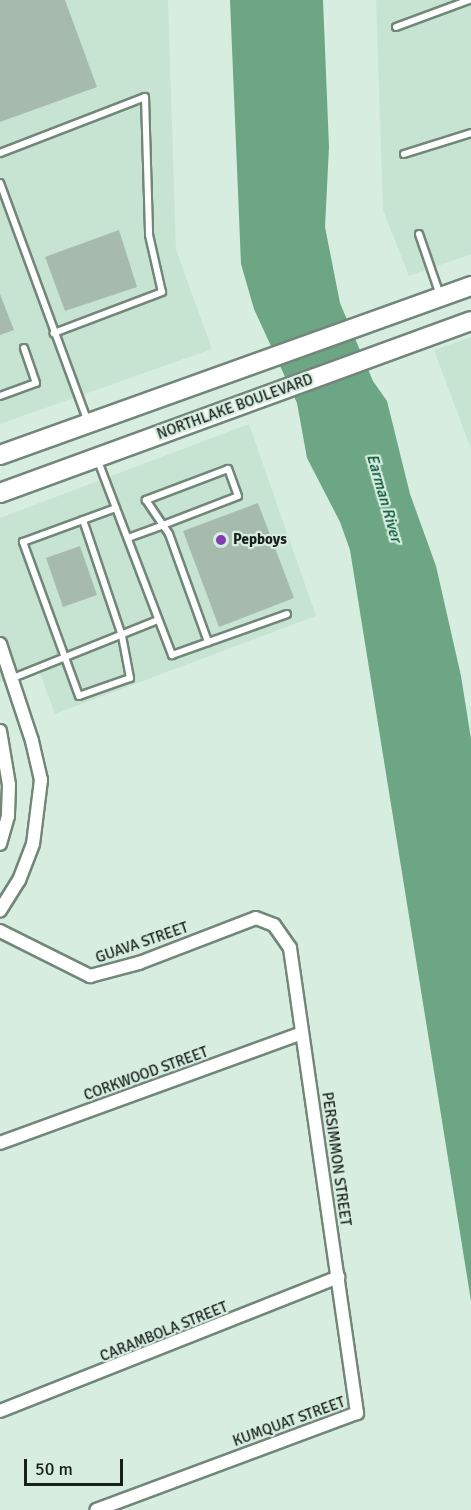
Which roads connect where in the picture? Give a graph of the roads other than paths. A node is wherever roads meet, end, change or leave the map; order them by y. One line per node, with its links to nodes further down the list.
1 (469, 0): 2 (lane)
2 (396, 27)
3 (471, 133): 5 (lane)
4 (0, 153): 11 (lane)
5 (404, 154)
6 (0, 183): 11 (lane)
7 (419, 234): 9 (lane)
8 (471, 286): 9 (main road)
9 (441, 297): 14 (main road)
10 (471, 321): 16 (main road, NORTHLAKE BOULEVARD)
11 (54, 333): 14 (lane)
12 (24, 348): 13 (lane)
13 (0, 396)
14 (88, 424): 15 (main road)
15 (0, 455)
16 (97, 457): 17 (main road, NORTHLAKE BOULEVARD); 18 (lane)
17 (0, 493)
18 (116, 508): 19 (lane); 21 (lane)
19 (83, 520): 24 (lane); 27 (lane)
20 (163, 525): 20 (lane); 21 (lane); 25 (lane)
21 (128, 538): 23 (lane)
22 (287, 614): 25 (lane)
23 (158, 620): 24 (lane); 25 (lane)
24 (122, 636): 27 (lane); 27 (lane)
25 (208, 642)
26 (0, 644): 28 (street)
27 (63, 656): 28 (lane)
28 (13, 678): 31 (street)
29 (0, 731): 30 (street)
30 (0, 844)
31 (0, 911)
32 (265, 921): 33 (street, GUAVA STREET); 34 (street, PERSIMMON STREET)
33 (0, 931)
34 (302, 1033): 35 (street, CORKWOOD STREET); 36 (street, PERSIMMON STREET)
35 (0, 1143)
36 (338, 1277): 37 (street, CARAMBOLA STREET); 38 (street, PERSIMMON STREET)
37 (0, 1412)
38 (357, 1413): 39 (street, KUMQUAT STREET)
39 (96, 1510)

